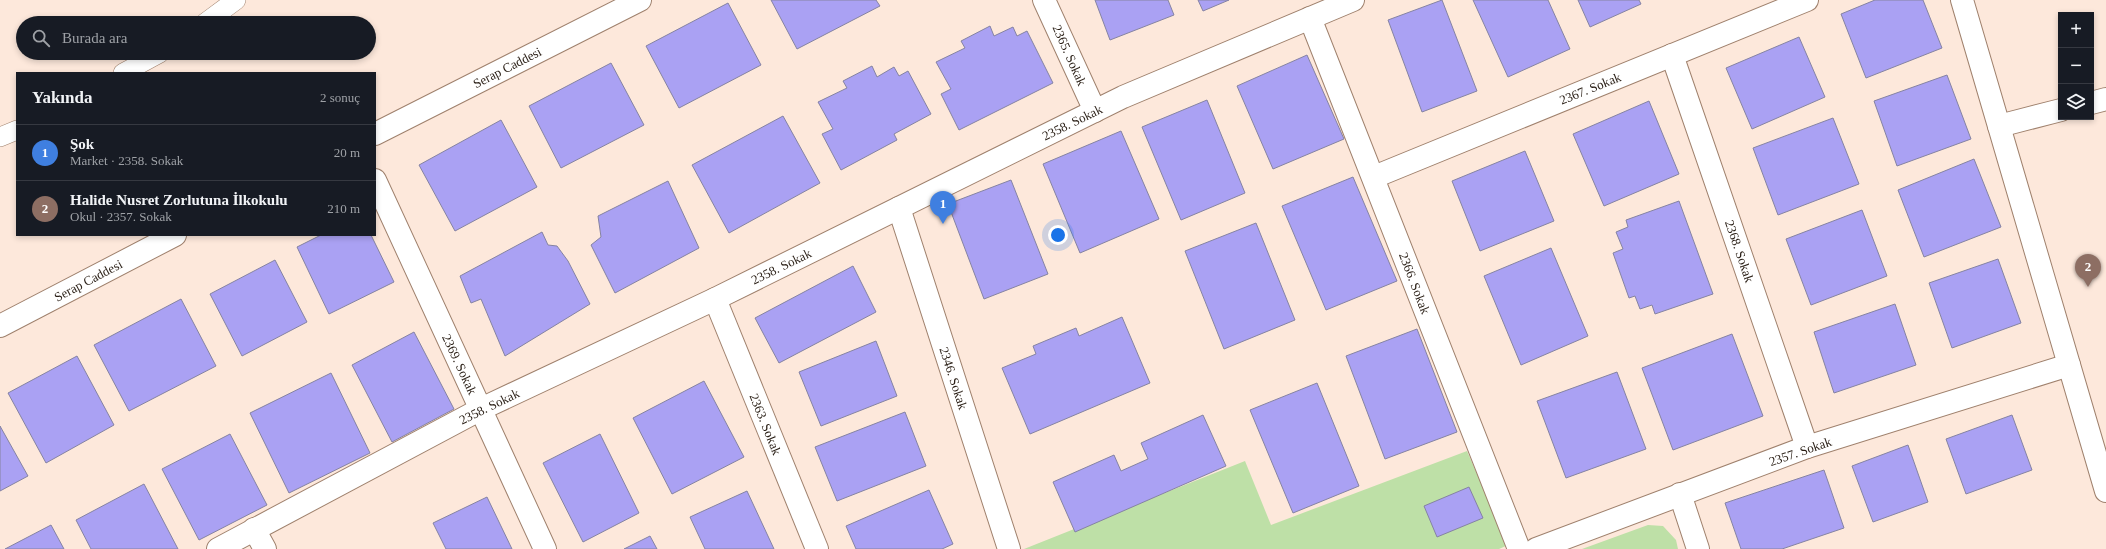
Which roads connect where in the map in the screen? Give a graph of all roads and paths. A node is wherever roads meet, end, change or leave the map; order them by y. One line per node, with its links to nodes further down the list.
1 (236, 0): 7 (lane)
2 (640, 0): 18 (street, Serap Caddesi)
3 (1044, 0): 14 (street, 2365. Sokak)
4 (1353, 0): 8 (street, 2358. Sokak)
5 (1807, 0): 9 (street, 2367. Sokak)
6 (1962, 0): 16 (street)
7 (214, 16)
8 (1310, 18): 14 (street, 2358. Sokak); 20 (street, 2366. Sokak)
9 (1672, 55): 20 (street, 2367. Sokak); 28 (street, 2368. Sokak)
10 (147, 60): 11 (lane)
11 (125, 72)
12 (2106, 99): 13 (street)
13 (2094, 102)
14 (1095, 111): 22 (street, 2358. Sokak)
15 (2058, 111): 16 (street)
16 (1999, 126): 26 (street)
17 (16, 130): 19 (lane)
18 (376, 133)
19 (0, 137)
20 (1374, 177): 37 (street, 2366. Sokak)
21 (376, 182): 27 (street, 2369. Sokak)
22 (899, 208): 24 (street, 2358. Sokak); 36 (street, 2346. Sokak)
23 (173, 236): 25 (street, Serap Caddesi)
24 (715, 299): 27 (street, 2358. Sokak); 35 (street, 2363. Sokak)
25 (0, 326)
26 (2069, 365): 28 (street, 2357. Sokak); 29 (street)
27 (481, 409): 31 (street, 2358. Sokak); 34 (street, 2369. Sokak)
28 (1807, 447): 30 (street, 2357. Sokak)
29 (2106, 491)
30 (1680, 494): 38 (street, 2357. Sokak); 39 (street)
31 (254, 529): 32 (street, 2358. Sokak); 33 (street)
32 (218, 549)
33 (265, 549)
34 (545, 549)
35 (817, 549)
36 (1009, 549)
37 (1519, 549)
38 (1536, 549)
39 (1698, 549)

